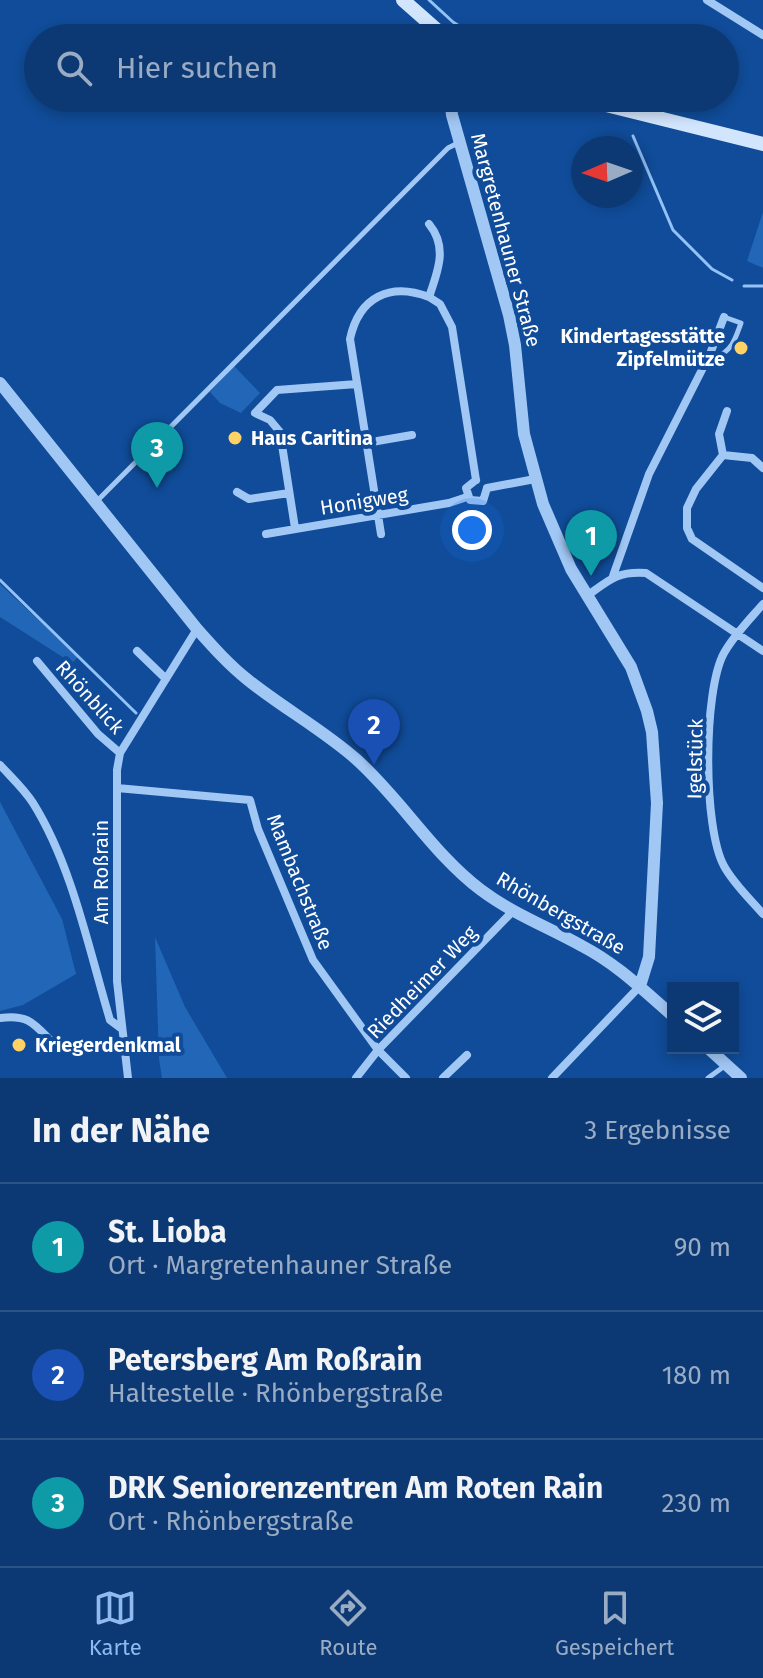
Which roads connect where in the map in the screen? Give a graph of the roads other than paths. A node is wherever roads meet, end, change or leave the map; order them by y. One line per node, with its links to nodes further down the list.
1 (403, 0): 3 (main road)
2 (707, 0): 4 (street)
3 (430, 24)
4 (763, 35)
5 (453, 112): 7 (street, Margretenhauner Straße)
6 (634, 112): 8 (main road)
7 (460, 142): 20 (street, Margretenhauner Straße); 26 (lane)
8 (763, 144)
9 (429, 224): 10 (street)
10 (429, 297): 14 (street); 21 (street)
11 (724, 317): 12 (street); 12 (lane)
12 (714, 355): 31 (street)
13 (0, 383): 26 (street, Rhönbergstraße)
14 (357, 384): 17 (street); 24 (street)
15 (727, 411): 18 (street)
16 (412, 435): 17 (street)
17 (366, 443): 27 (street)
18 (723, 455): 19 (street); 32 (street)
19 (763, 468)
20 (535, 479): 22 (street); 33 (street, Margretenhauner Straße)
21 (476, 480): 22 (street); 25 (street)
22 (487, 488): 25 (street)
23 (237, 492): 24 (street)
24 (289, 493): 28 (street)
25 (467, 497): 27 (street, Honigweg)
26 (95, 502): 35 (street, Rhönbergstraße)
27 (377, 515): 28 (street, Honigweg); 30 (street)
28 (295, 528): 29 (street, Honigweg)
29 (266, 534)
30 (381, 534)
31 (613, 576): 33 (street); 36 (street)
32 (763, 588)
33 (587, 596): 46 (street, Margretenhauner Straße)
34 (763, 604): 36 (street, Igelstück)
35 (197, 629): 40 (street, Am Roßrain); 44 (street, Rhönbergstraße)
36 (739, 633): 38 (street); 45 (street, Igelstück)
37 (137, 651): 40 (street)
38 (763, 651)
39 (37, 661): 41 (street, Rhönblick)
40 (166, 679): 41 (street, Am Roßrain)
41 (120, 753): 43 (street, Am Roßrain)
42 (0, 765): 49 (street)
43 (117, 788): 49 (street, Am Roßrain); 51 (street, Mambachstraße)
44 (513, 911): 46 (street, Rhönbergstraße); 51 (street, Riedheimer Weg)
45 (763, 914)
46 (640, 986): 47 (street, Rhönbergstraße); 59 (street)
47 (667, 1011)
48 (0, 1018): 50 (street)
49 (122, 1029): 55 (street, Am Roßrain)
50 (53, 1043)
51 (378, 1050): 56 (street, Riedheimer Weg); 57 (street, Mambachstraße)
52 (714, 1054): 54 (street)
53 (467, 1055): 58 (street)
54 (726, 1065): 60 (lane); 61 (street)
55 (128, 1078)
56 (356, 1078)
57 (406, 1078)
58 (443, 1078)
59 (552, 1078)
60 (708, 1078)
61 (741, 1078)

